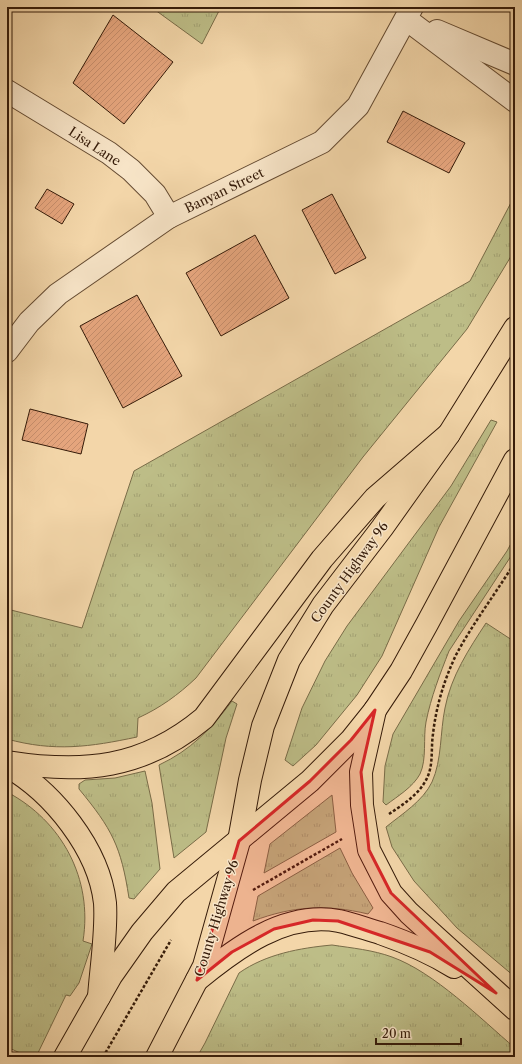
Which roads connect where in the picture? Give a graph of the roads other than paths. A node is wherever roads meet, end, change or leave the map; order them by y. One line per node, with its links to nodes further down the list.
1 (409, 13): 2 (street); 4 (street); 5 (street, Banyan Street)
2 (515, 64)
3 (7, 91): 5 (street, Lisa Lane)
4 (515, 101)
5 (169, 218): 7 (street, Banyan Street)
6 (515, 328): 8 (main road, County Highway 96)
7 (7, 352)
8 (449, 434): 11 (main road); 13 (main road, County Highway 96)
9 (515, 460): 10 (main road, County Highway 96)
10 (375, 710): 13 (main road, County Highway 96); 15 (main road)
11 (7, 762)
12 (7, 766): 16 (main road)
13 (239, 841): 14 (main road, County Highway 96); 16 (main road, County Highway 96)
14 (198, 980): 15 (main road); 18 (main road, County Highway 96)
15 (496, 993): 17 (main road)
16 (94, 1006): 19 (main road, County Highway 96)
17 (515, 1009)
18 (159, 1054)
19 (65, 1057)

